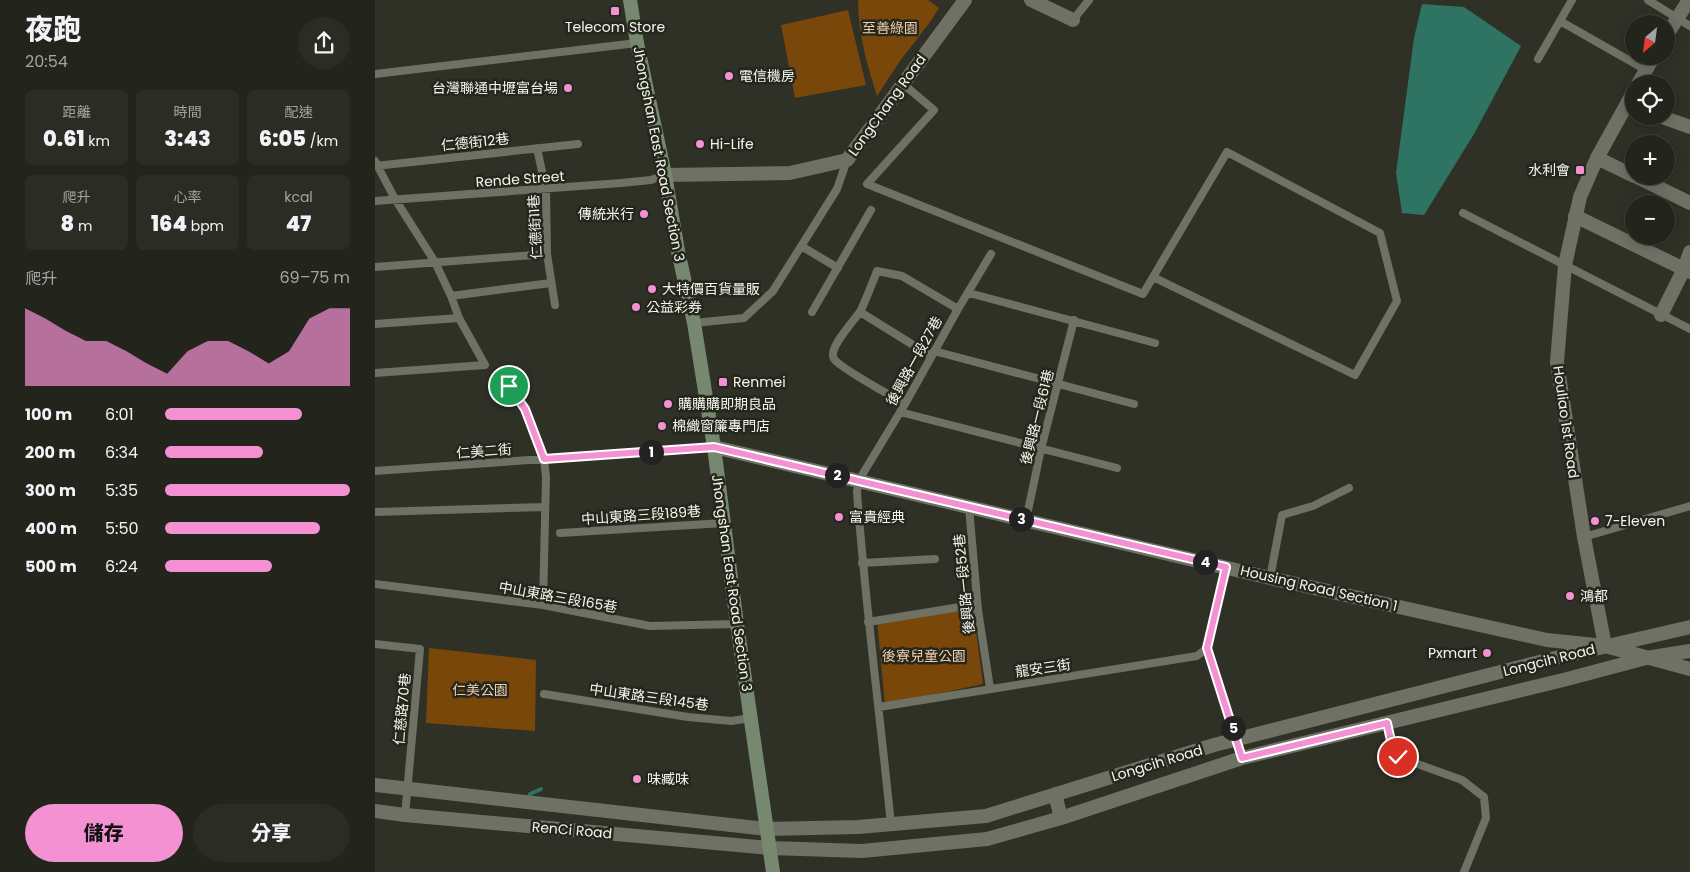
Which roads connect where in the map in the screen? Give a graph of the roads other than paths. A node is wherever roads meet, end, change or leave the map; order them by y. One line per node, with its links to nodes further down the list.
1 (630, 0): 13 (main road, Jhongshan East Road Section 3)
2 (965, 0): 19 (street, LongChang Road)
3 (1031, 0): 9 (street)
4 (1089, 0): 9 (lane)
5 (1572, 0): 10 (lane)
6 (1648, 0): 8 (lane)
7 (1689, 0): 8 (street)
8 (1677, 18): 11 (street); 12 (lane)
9 (1073, 20)
10 (1560, 21): 14 (lane); 16 (lane)
11 (1675, 21)
12 (1690, 26)
13 (637, 43): 17 (lane); 29 (main road, Jhongshan East Road Section 3)
14 (1538, 59)
15 (1649, 65): 16 (street)
16 (1646, 70): 18 (street)
17 (375, 74)
18 (1643, 75)
19 (903, 83): 26 (street, LongChang Road); 47 (lane)
20 (1625, 114): 25 (street, Houliao 1st Road)
21 (1675, 122): 22 (street)
22 (1690, 127)
23 (578, 144): 24 (lane, 仁德街12巷)
24 (537, 148): 27 (lane, 仁德街12巷); 31 (lane, 仁德街11巷)
25 (1597, 158): 28 (street); 37 (street, Houliao 1st Road)
26 (847, 160): 29 (street, LongChang Road); 38 (lane)
27 (376, 164): 32 (lane)
28 (1625, 172)
29 (665, 175): 31 (lane, Rende Street); 58 (main road, Jhongshan East Road Section 3)
30 (1653, 185): 34 (street)
31 (546, 190): 32 (lane, Rende Street); 40 (lane, 仁德街11巷)
32 (395, 200): 33 (lane, Rende Street); 42 (lane)
33 (375, 201)
34 (1690, 203)
35 (871, 210): 45 (lane)
36 (1463, 213): 43 (lane)
37 (1575, 216): 43 (street, Houliao 1st Road); 46 (street)
38 (801, 246): 45 (lane); 58 (lane)
39 (1690, 252): 46 (street)
40 (547, 254): 42 (lane); 48 (lane, 仁德街11巷)
41 (991, 254): 49 (lane, 後興路一段27巷)
42 (435, 262): 44 (lane); 50 (lane)
43 (1565, 265): 55 (lane); 83 (street, Houliao 1st Road)
44 (375, 267)
45 (838, 268): 53 (lane)
46 (1687, 270): 55 (street)
47 (1153, 277): 47 (lane)
48 (551, 283): 50 (lane); 51 (lane, 仁德街11巷)
49 (969, 293): 52 (lane, 後興路一段27巷); 57 (lane)
50 (451, 296): 56 (lane)
51 (555, 305)
52 (958, 309): 54 (lane); 62 (lane, 後興路一段27巷)
53 (812, 312)
54 (860, 312): 62 (lane); 66 (lane)
55 (1661, 315): 60 (lane)
56 (459, 318): 59 (lane); 63 (lane)
57 (1074, 320): 61 (lane); 64 (lane, 後興路一段61巷)
58 (694, 323): 69 (main road, Jhongshan East Road Section 3)
59 (375, 324)
60 (1690, 329)
61 (1155, 343)
62 (933, 353): 64 (lane); 66 (lane, 後興路一段27巷)
63 (375, 373)
64 (1058, 385): 67 (lane); 70 (lane, 後興路一段61巷)
65 (509, 386): 71 (lane)
66 (905, 404): 68 (lane, 後興路一段27巷)
67 (1134, 404)
68 (900, 412): 70 (lane); 74 (lane, 後興路一段27巷)
69 (714, 447): 71 (lane, 仁美二街); 74 (street, Housing Road Section 1); 81 (main road, Jhongshan East Road Section 3)
70 (1041, 449): 72 (lane); 80 (lane, 後興路一段61巷)
71 (544, 459): 73 (lane, 仁美二街); 77 (lane)
72 (1117, 468)
73 (375, 471)
74 (859, 480): 78 (street, Housing Road Section 1); 85 (lane)
75 (1349, 488): 87 (lane)
76 (1690, 506): 83 (lane)
77 (545, 507): 79 (lane); 89 (lane)
78 (969, 507): 80 (street, Housing Road Section 1); 90 (lane, 後興路一段52巷)
79 (375, 512)
80 (1027, 520): 86 (street, Housing Road Section 1)
81 (724, 523): 82 (lane, 中山東路三段189巷); 92 (main road, Jhongshan East Road Section 3)
82 (559, 533)
83 (1584, 537): 95 (street, Houliao 1st Road)
84 (935, 559): 85 (lane)
85 (862, 563): 91 (lane)
86 (1226, 567): 87 (street, Housing Road Section 1); 96 (lane)
87 (1270, 578): 95 (street, Housing Road Section 1)
88 (375, 584): 89 (lane, 中山東路三段165巷)
89 (543, 605): 92 (lane, 中山東路三段165巷)
90 (978, 610): 91 (lane); 100 (lane, 後興路一段52巷)
91 (868, 622): 102 (lane)
92 (737, 624): 103 (main road, Jhongshan East Road Section 3)
93 (1690, 627): 95 (street, Longcih Road)
94 (375, 644): 108 (lane, 仁慈路70巷)
95 (1605, 646): 98 (street, Housing Road Section 1); 105 (street, Longcih Road)
96 (1207, 648): 100 (lane, 龍安三街); 105 (lane)
97 (1690, 651): 98 (street, Longcih Road)
98 (1646, 658): 99 (street, Housing Road Section 1); 104 (street, Longcih Road)
99 (1690, 669)
100 (990, 688): 102 (lane, 龍安三街)
101 (544, 694): 103 (lane, 中山東路三段145巷)
102 (879, 707): 114 (lane)
103 (751, 718): 116 (main road, Jhongshan East Road Section 3)
104 (1387, 723): 106 (street, Longcih Road); 119 (lane)
105 (1237, 740): 106 (lane); 109 (street, Longcih Road)
106 (1242, 758): 113 (street, Longcih Road)
107 (375, 785): 108 (street, RenCi Road)
108 (407, 789): 110 (street, RenCi Road); 112 (lane, 仁慈路70巷)
109 (1055, 794): 113 (street); 114 (street, Longcih Road)
110 (546, 805): 115 (street); 116 (street, RenCi Road)
111 (375, 810): 112 (street, RenCi Road)
112 (405, 815): 115 (street, RenCi Road)
113 (1061, 818): 117 (street, Longcih Road)
114 (891, 825): 116 (street, Longcih Road)
115 (546, 828): 117 (street, RenCi Road)
116 (766, 829): 117 (main road, Jhongshan East Road Section 3)
117 (770, 848): 118 (main road, Jhongshan East Road Section 3)
118 (773, 872)
119 (1464, 872)

